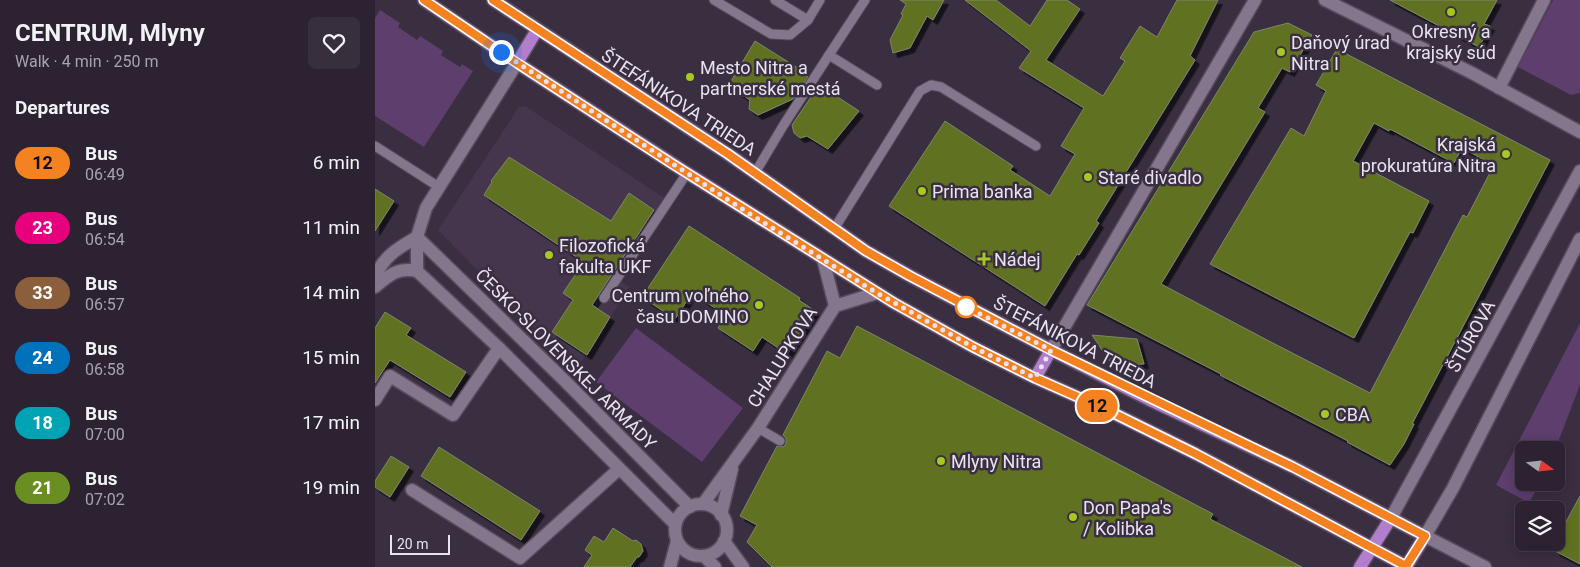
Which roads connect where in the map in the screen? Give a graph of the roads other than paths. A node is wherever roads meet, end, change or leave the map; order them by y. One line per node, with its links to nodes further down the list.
1 (424, 0): 13 (main road)
2 (493, 0): 11 (main road, ŠTEFÁNIKOVA TRIEDA)
3 (714, 0): 10 (lane)
4 (775, 0): 10 (lane)
5 (820, 0): 10 (lane)
6 (865, 0): 12 (lane)
7 (1255, 0): 34 (street)
8 (1325, 0): 15 (street)
9 (1544, 0): 15 (street)
10 (808, 20)
11 (537, 30): 13 (main road); 21 (main road, ŠTEFÁNIKOVA TRIEDA)
12 (829, 55): 14 (lane); 21 (lane)
13 (517, 63): 20 (main road); 22 (street)
14 (877, 85)
15 (1499, 88): 16 (street)
16 (1580, 132)
17 (375, 146): 22 (lane)
18 (1036, 146): 23 (lane)
19 (1580, 171): 44 (street, ŠTÚROVA)
20 (687, 173): 26 (main road); 31 (lane)
21 (755, 173): 23 (main road, ŠTEFÁNIKOVA TRIEDA)
22 (439, 187): 24 (street)
23 (834, 229): 34 (main road, ŠTEFÁNIKOVA TRIEDA)
24 (417, 237): 27 (street); 28 (street); 42 (street, ČESKO-SLOVENSKEJ ARMÁDY)
25 (1580, 239): 46 (street)
26 (823, 259): 30 (main road); 32 (street)
27 (417, 271): 29 (street); 33 (street)
28 (375, 277)
29 (375, 287)
30 (877, 293): 32 (street, CHALUPKOVA); 35 (main road)
31 (604, 298)
32 (835, 306): 37 (street, CHALUPKOVA)
33 (499, 348): 36 (street); 40 (street)
34 (1051, 350): 35 (main road); 44 (main road, ŠTEFÁNIKOVA TRIEDA)
35 (1035, 378): 49 (main road)
36 (375, 400)
37 (758, 428): 38 (lane); 39 (street, CHALUPKOVA)
38 (780, 441)
39 (733, 462): 42 (street, CHALUPKOVA); 43 (street, CHALUPKOVA)
40 (619, 469): 41 (street); 45 (street)
41 (412, 490)
42 (697, 506): 43 (street); 45 (street)
43 (721, 515): 47 (street)
44 (1391, 518): 46 (main road, ŠTEFÁNIKOVA TRIEDA); 49 (main road)
45 (675, 524): 48 (street)
46 (1425, 536): 57 (main road); 58 (street, ŠTEFÁNIKOVA TRIEDA)
47 (724, 541): 51 (street); 55 (street)
48 (677, 542): 50 (street); 52 (street)
49 (1372, 548): 56 (main road); 57 (main road)
50 (690, 554): 51 (street); 53 (street)
51 (704, 556): 54 (street)
52 (670, 567)
53 (677, 567)
54 (715, 567)
55 (743, 567)
56 (1360, 567)
57 (1407, 567)
58 (1485, 567)

